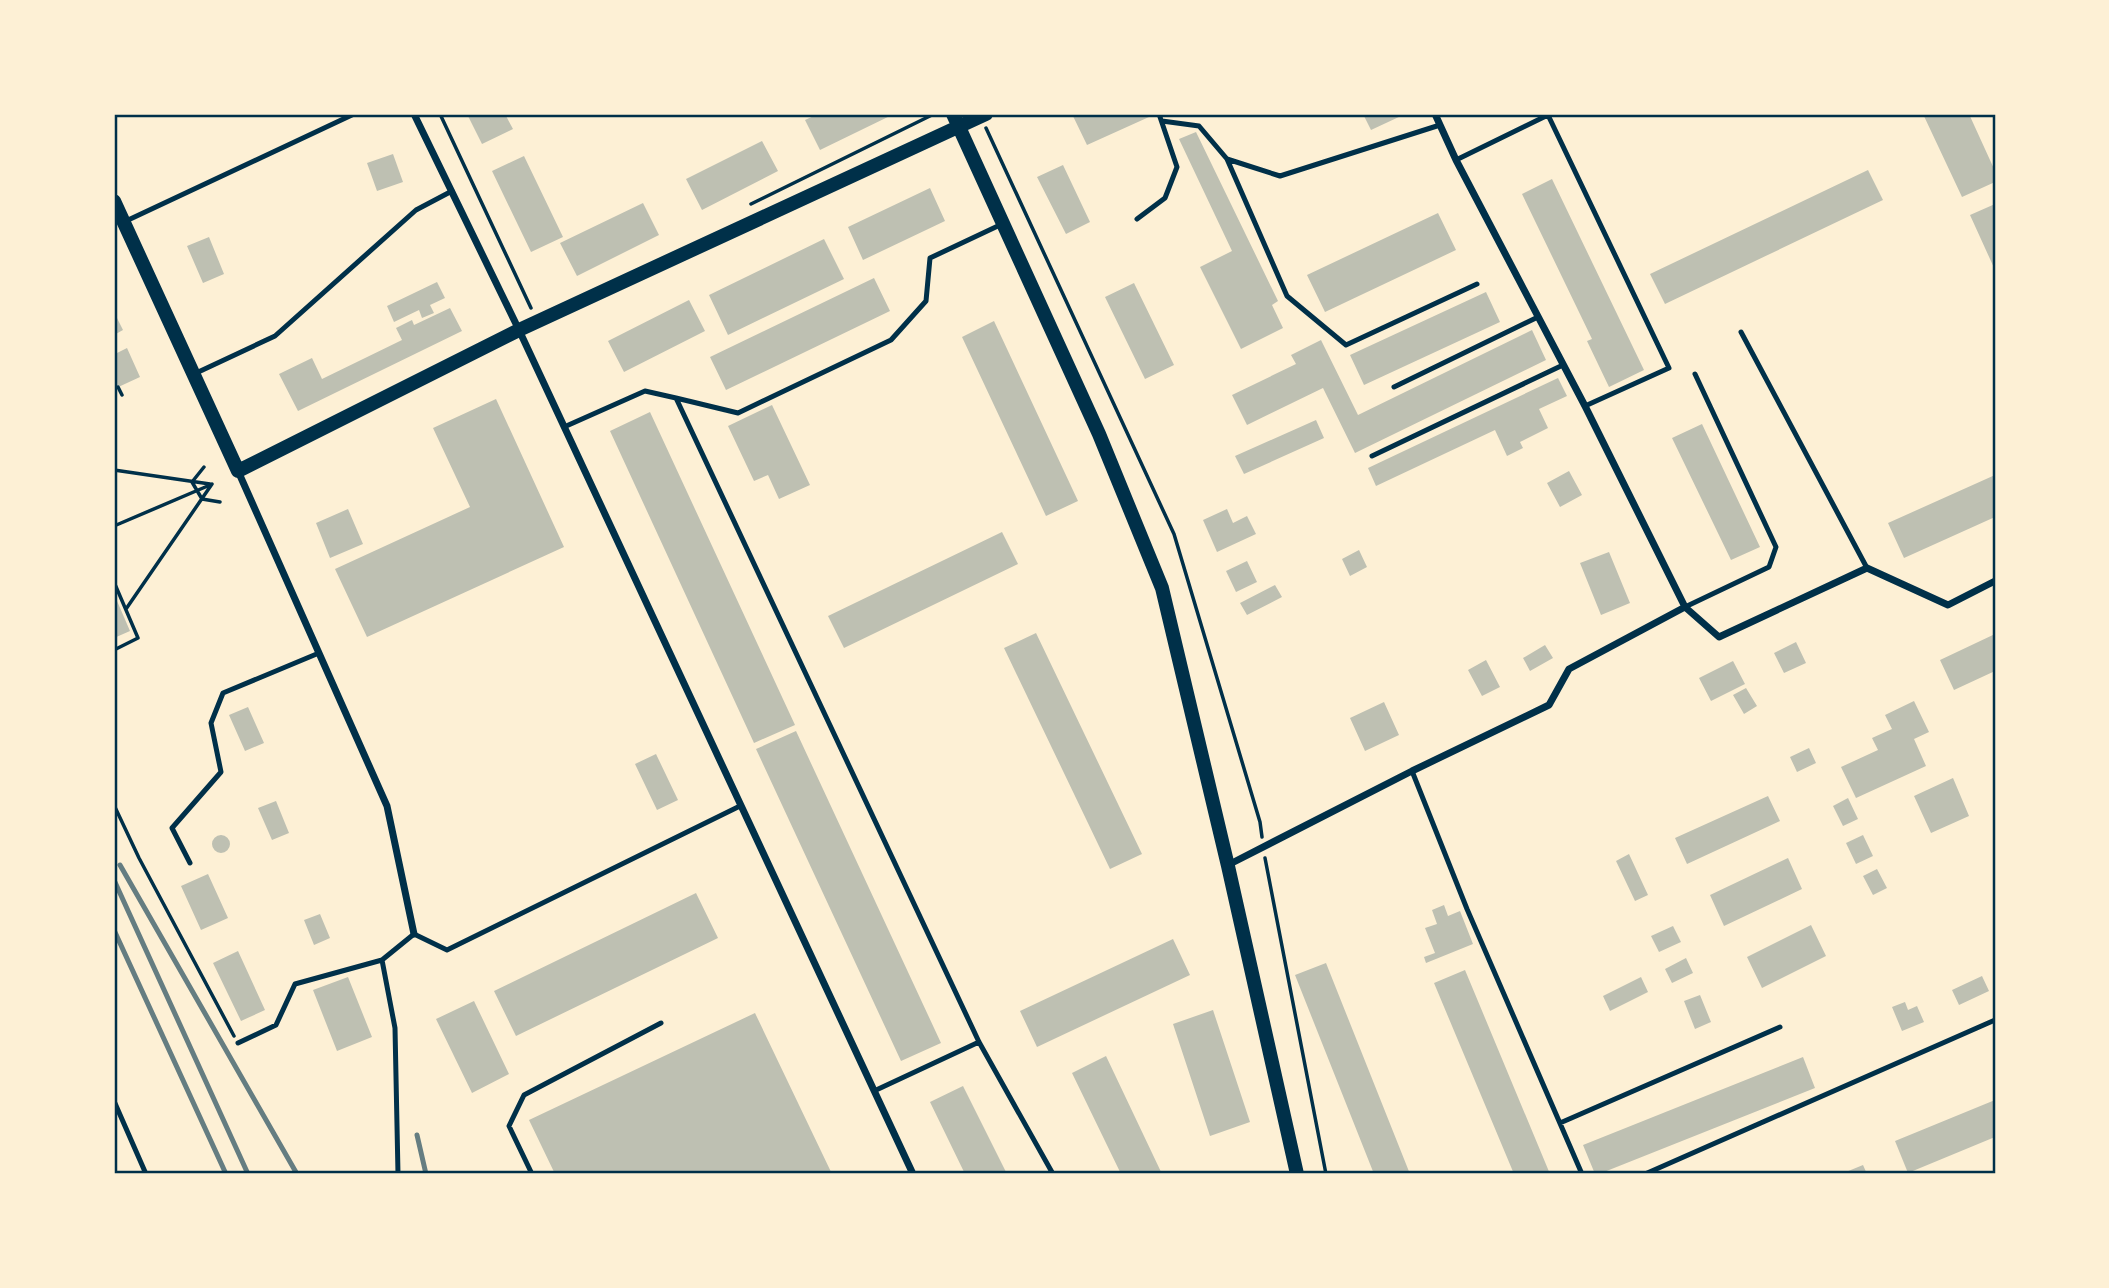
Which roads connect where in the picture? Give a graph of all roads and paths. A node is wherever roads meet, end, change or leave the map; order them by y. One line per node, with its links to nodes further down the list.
1 (355, 114): 17 (lane)
2 (414, 114): 13 (street)
3 (440, 114): 20 (path)
4 (934, 114): 15 (path)
5 (986, 114): 8 (main road)
6 (1159, 114): 9 (lane)
7 (1434, 114): 10 (street)
8 (956, 120): 18 (main road); 22 (main road)
9 (1162, 121): 11 (lane); 16 (lane)
10 (1440, 125): 11 (lane); 12 (street)
11 (1227, 159): 19 (lane)
12 (1456, 160): 21 (street); 31 (lane)
13 (452, 191): 22 (street); 25 (lane)
14 (114, 201): 17 (main road)
15 (746, 206)
16 (1137, 219)
17 (124, 222): 25 (main road)
18 (1003, 224): 30 (lane); 54 (main road)
19 (1477, 285)
20 (533, 310)
21 (1538, 317): 24 (street); 28 (lane)
22 (519, 330): 32 (street); 36 (main road)
23 (1741, 332): 43 (lane)
24 (1563, 365): 31 (street); 33 (lane)
25 (194, 374): 36 (main road)
26 (1695, 374): 46 (lane)
27 (118, 387): 29 (path)
28 (1394, 387)
29 (122, 395)
30 (676, 398): 32 (lane); 60 (lane)
31 (1585, 406): 46 (street)
32 (564, 427): 52 (street)
33 (1372, 456)
34 (204, 467): 37 (path)
35 (114, 470): 37 (path)
36 (239, 471): 49 (street)
37 (192, 482): 38 (path); 39 (path)
38 (212, 484): 39 (path); 40 (path)
39 (196, 491): 40 (path); 42 (path)
40 (202, 499): 41 (path); 47 (path)
41 (220, 502)
42 (114, 526)
43 (1867, 568): 44 (street); 46 (street)
44 (1995, 581)
45 (114, 582): 47 (path)
46 (1685, 607): 50 (street)
47 (126, 609): 48 (path)
48 (114, 650)
49 (319, 653): 53 (lane); 55 (street)
50 (1412, 771): 54 (street); 64 (lane)
51 (114, 805): 61 (path)
52 (740, 806): 55 (lane); 62 (street)
53 (190, 863)
54 (1228, 866): 70 (main road)
55 (414, 934): 56 (lane)
56 (382, 960): 61 (lane); 66 (lane)
57 (1995, 1020): 72 (lane)
58 (661, 1023): 67 (lane)
59 (1780, 1027): 64 (lane)
60 (979, 1042): 62 (lane); 69 (lane)
61 (238, 1043)
62 (874, 1091): 68 (street)
63 (114, 1101): 65 (lane)
64 (1560, 1123): 71 (lane)
65 (146, 1174)
66 (398, 1174)
67 (531, 1174)
68 (913, 1174)
69 (1053, 1174)
70 (1297, 1174)
71 (1582, 1174)
72 (1645, 1174)

